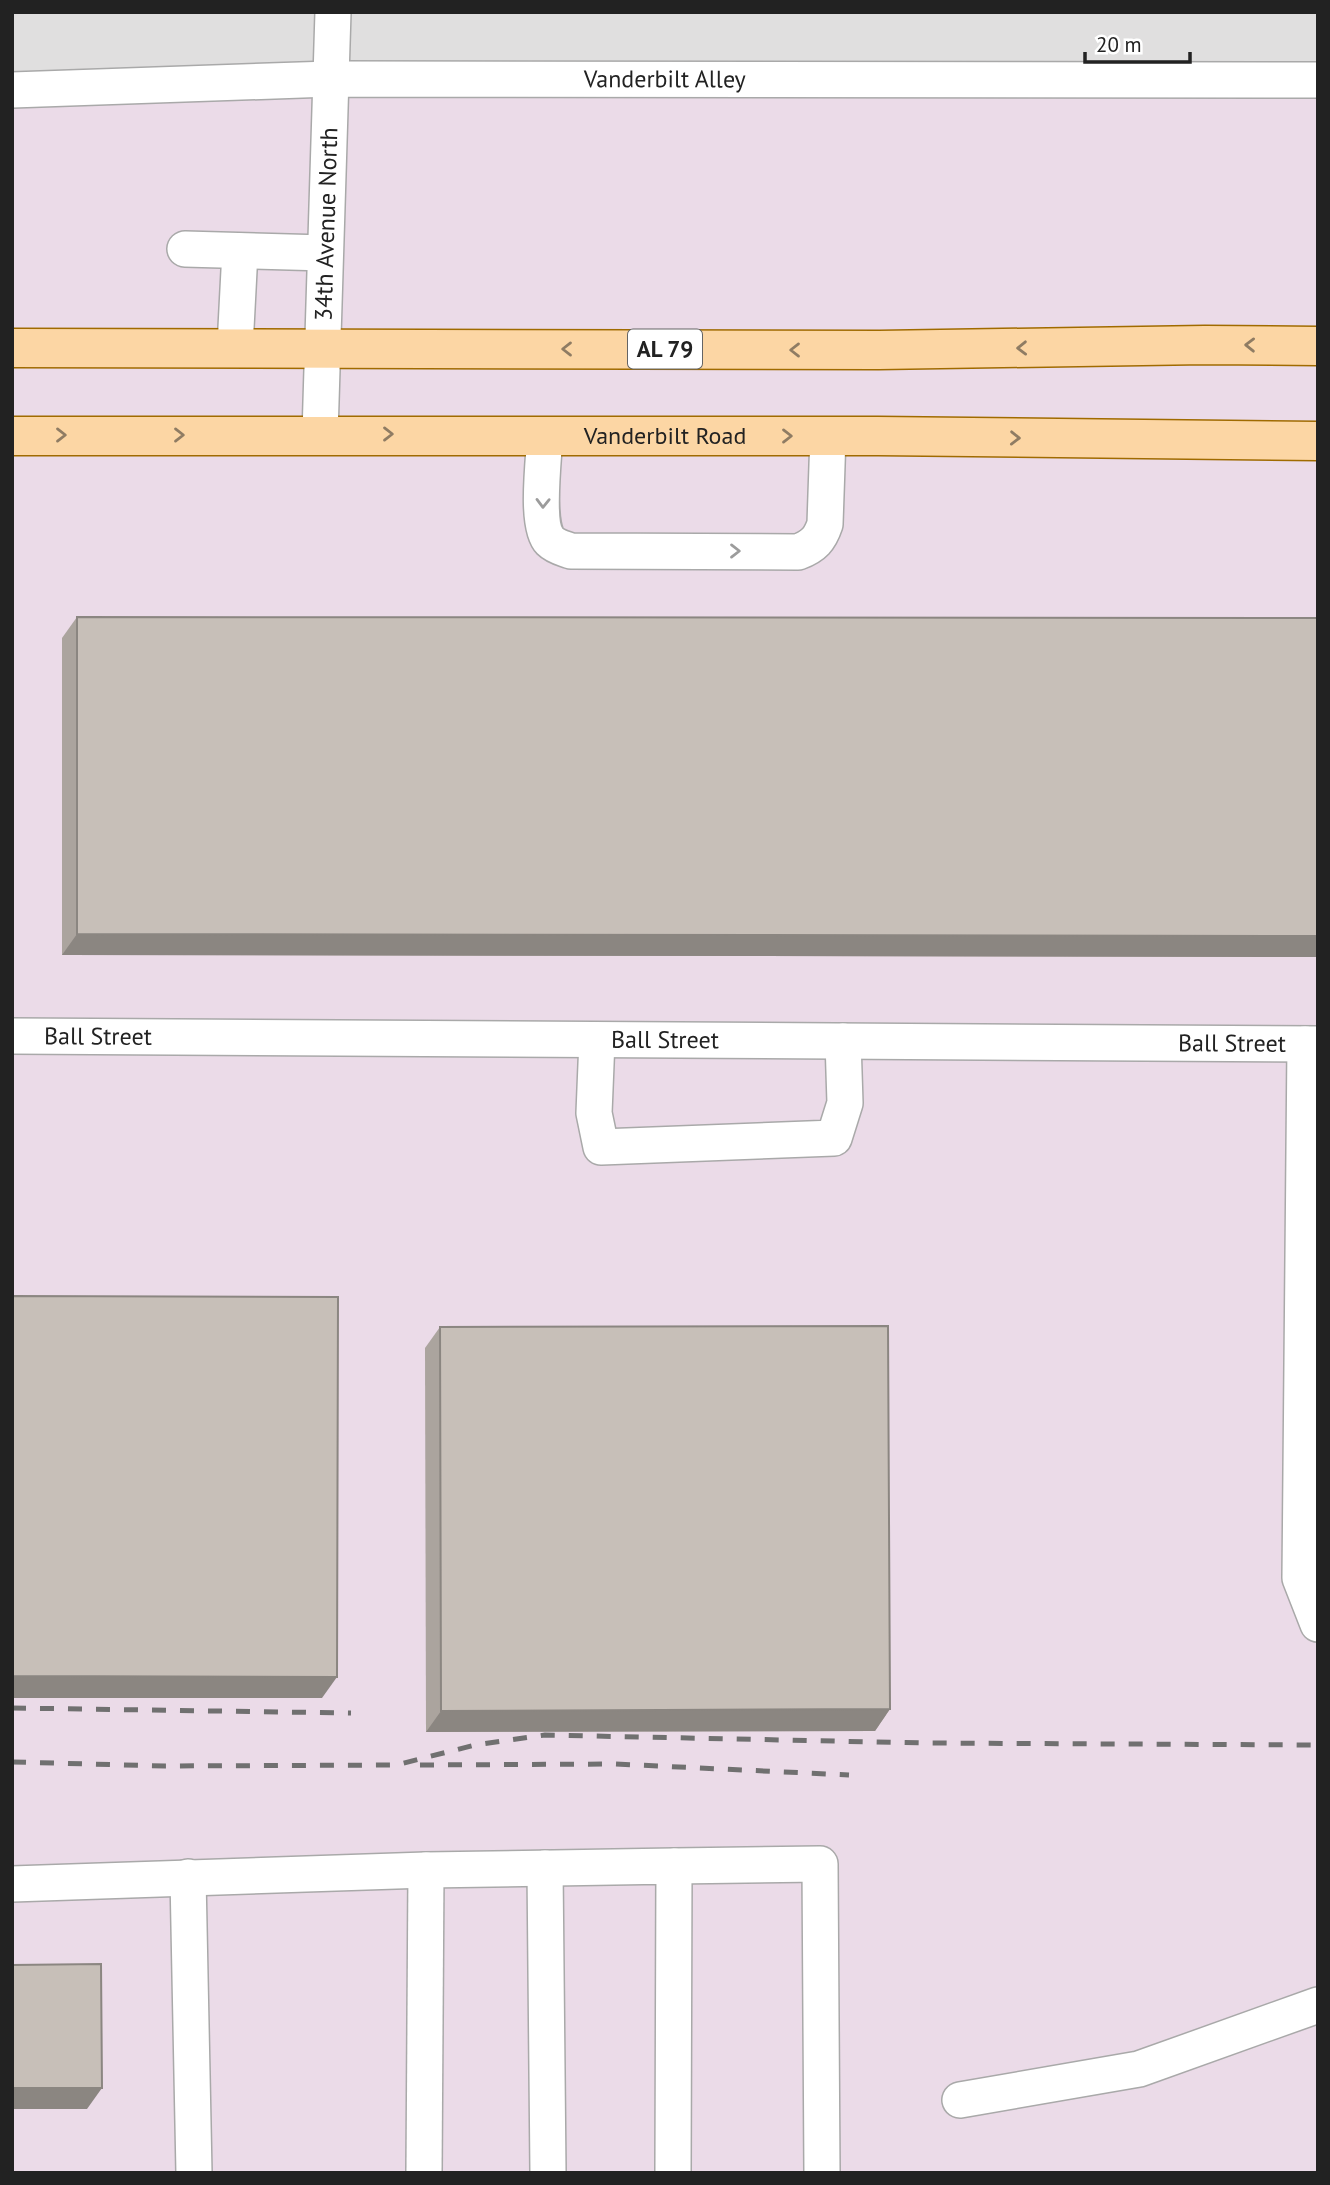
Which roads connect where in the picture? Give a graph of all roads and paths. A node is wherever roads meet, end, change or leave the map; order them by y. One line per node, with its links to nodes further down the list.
1 (333, 12): 2 (street, 34th Avenue North)
2 (330, 79): 3 (street, Vanderbilt Alley); 4 (street, Vanderbilt Alley); 7 (street, 34th Avenue North)
3 (1318, 80)
4 (12, 90)
5 (184, 249): 6 (street)
6 (240, 251): 7 (street); 10 (street)
7 (325, 253): 11 (street, 34th Avenue North)
8 (1318, 346): 11 (main road, AL 79, one-way to 11)
9 (12, 348): 10 (main road, AL 79)
10 (236, 348): 11 (main road, AL 79)
11 (322, 348): 12 (street, 34th Avenue North)
12 (320, 434): 13 (main road, Vanderbilt Road, one-way to 13); 14 (main road, Vanderbilt Road, one-way to 12)
13 (545, 435): 15 (main road, Vanderbilt Road, one-way to 15); 15 (street, one-way to 15)
14 (12, 436)
15 (828, 436): 16 (main road, Vanderbilt Road, one-way to 16)
16 (1318, 441)
17 (12, 1036): 18 (street, Ball Street)
18 (597, 1040): 19 (street, Ball Street); 19 (street)
19 (844, 1041): 20 (street, Ball Street)
20 (1312, 1044): 21 (street)
21 (1318, 1625)
22 (674, 1866): 23 (street); 32 (street); 33 (street)
23 (545, 1868): 24 (street); 31 (street)
24 (426, 1870): 25 (street); 30 (street)
25 (188, 1877): 26 (street); 29 (street)
26 (12, 1884)
27 (1318, 2005): 28 (street)
28 (960, 2100)
29 (194, 2173)
30 (424, 2173)
31 (548, 2173)
32 (673, 2173)
33 (822, 2173)

